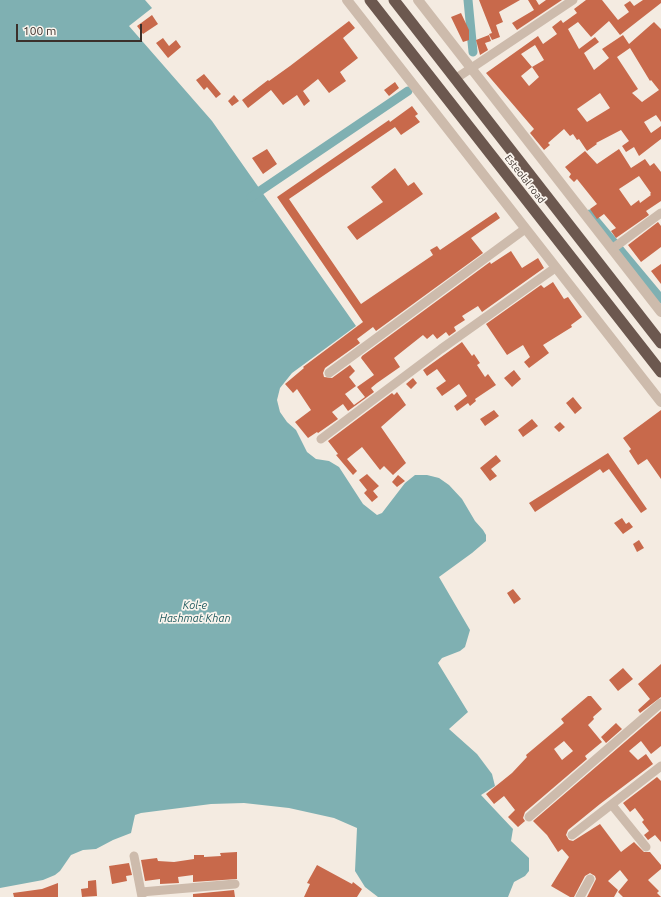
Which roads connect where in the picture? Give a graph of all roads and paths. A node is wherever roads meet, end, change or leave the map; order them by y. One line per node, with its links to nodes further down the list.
1 (347, 0): 9 (street)
2 (370, 0): 14 (highway, Esteolal road)
3 (394, 0): 7 (highway, Esteolal road)
4 (418, 0): 6 (street)
5 (573, 0): 6 (street)
6 (471, 69): 7 (street); 10 (street)
7 (454, 79): 13 (highway, Esteolal road)
8 (661, 213): 10 (street)
9 (525, 229): 11 (street); 15 (street)
10 (615, 247): 12 (street)
11 (555, 268): 16 (street); 17 (street)
12 (661, 312)
13 (661, 343)
14 (661, 372)
15 (329, 373)
16 (661, 402)
17 (321, 439)
18 (661, 703): 21 (street)
19 (660, 767): 20 (street)
20 (612, 805): 22 (street); 23 (street)
21 (529, 817)
22 (572, 835)
23 (646, 847)
24 (134, 856): 27 (street)
25 (590, 879): 28 (street)
26 (235, 884): 27 (street)
27 (142, 894)
28 (580, 897)

